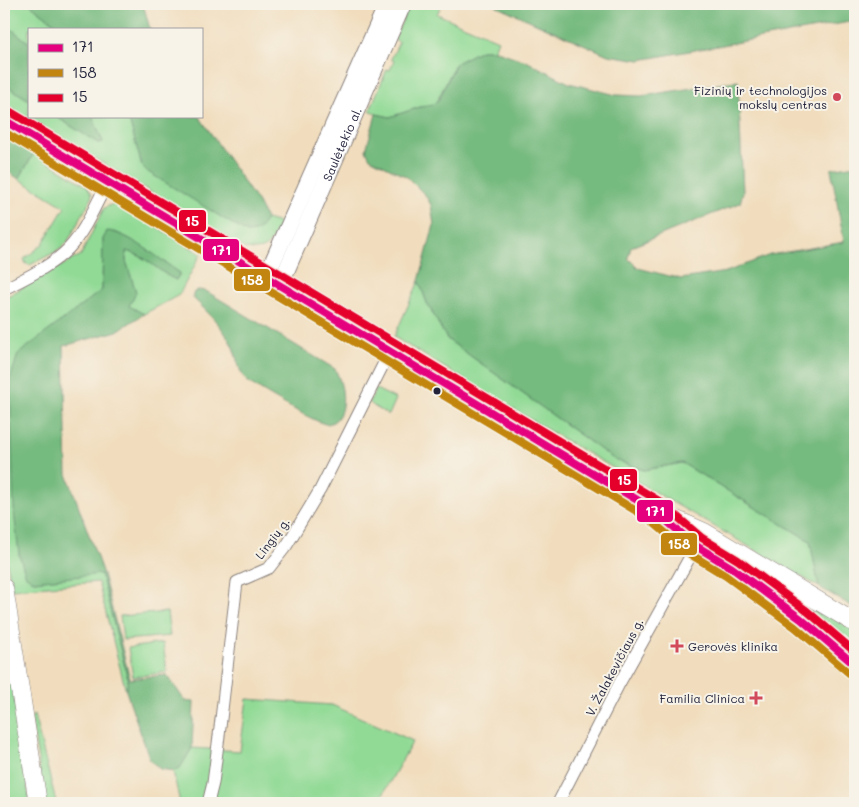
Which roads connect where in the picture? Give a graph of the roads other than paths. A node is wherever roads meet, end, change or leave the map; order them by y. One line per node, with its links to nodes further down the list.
1 (387, 4): 5 (main road, Saulėtekio al.)
2 (403, 4): 5 (main road, Saulėtekio al.)
3 (4, 120): 4 (main road)
4 (108, 182): 5 (main road); 6 (street)
5 (273, 281): 7 (main road)
6 (4, 289)
7 (390, 351): 8 (main road); 14 (street, Lingių g.)
8 (654, 510): 9 (main road); 11 (main road)
9 (696, 546): 12 (main road); 15 (street, V. Žalakevičiaus g.)
10 (4, 588): 13 (main road)
11 (855, 623)
12 (855, 665)
13 (38, 803)
14 (208, 803)
15 (558, 803)

